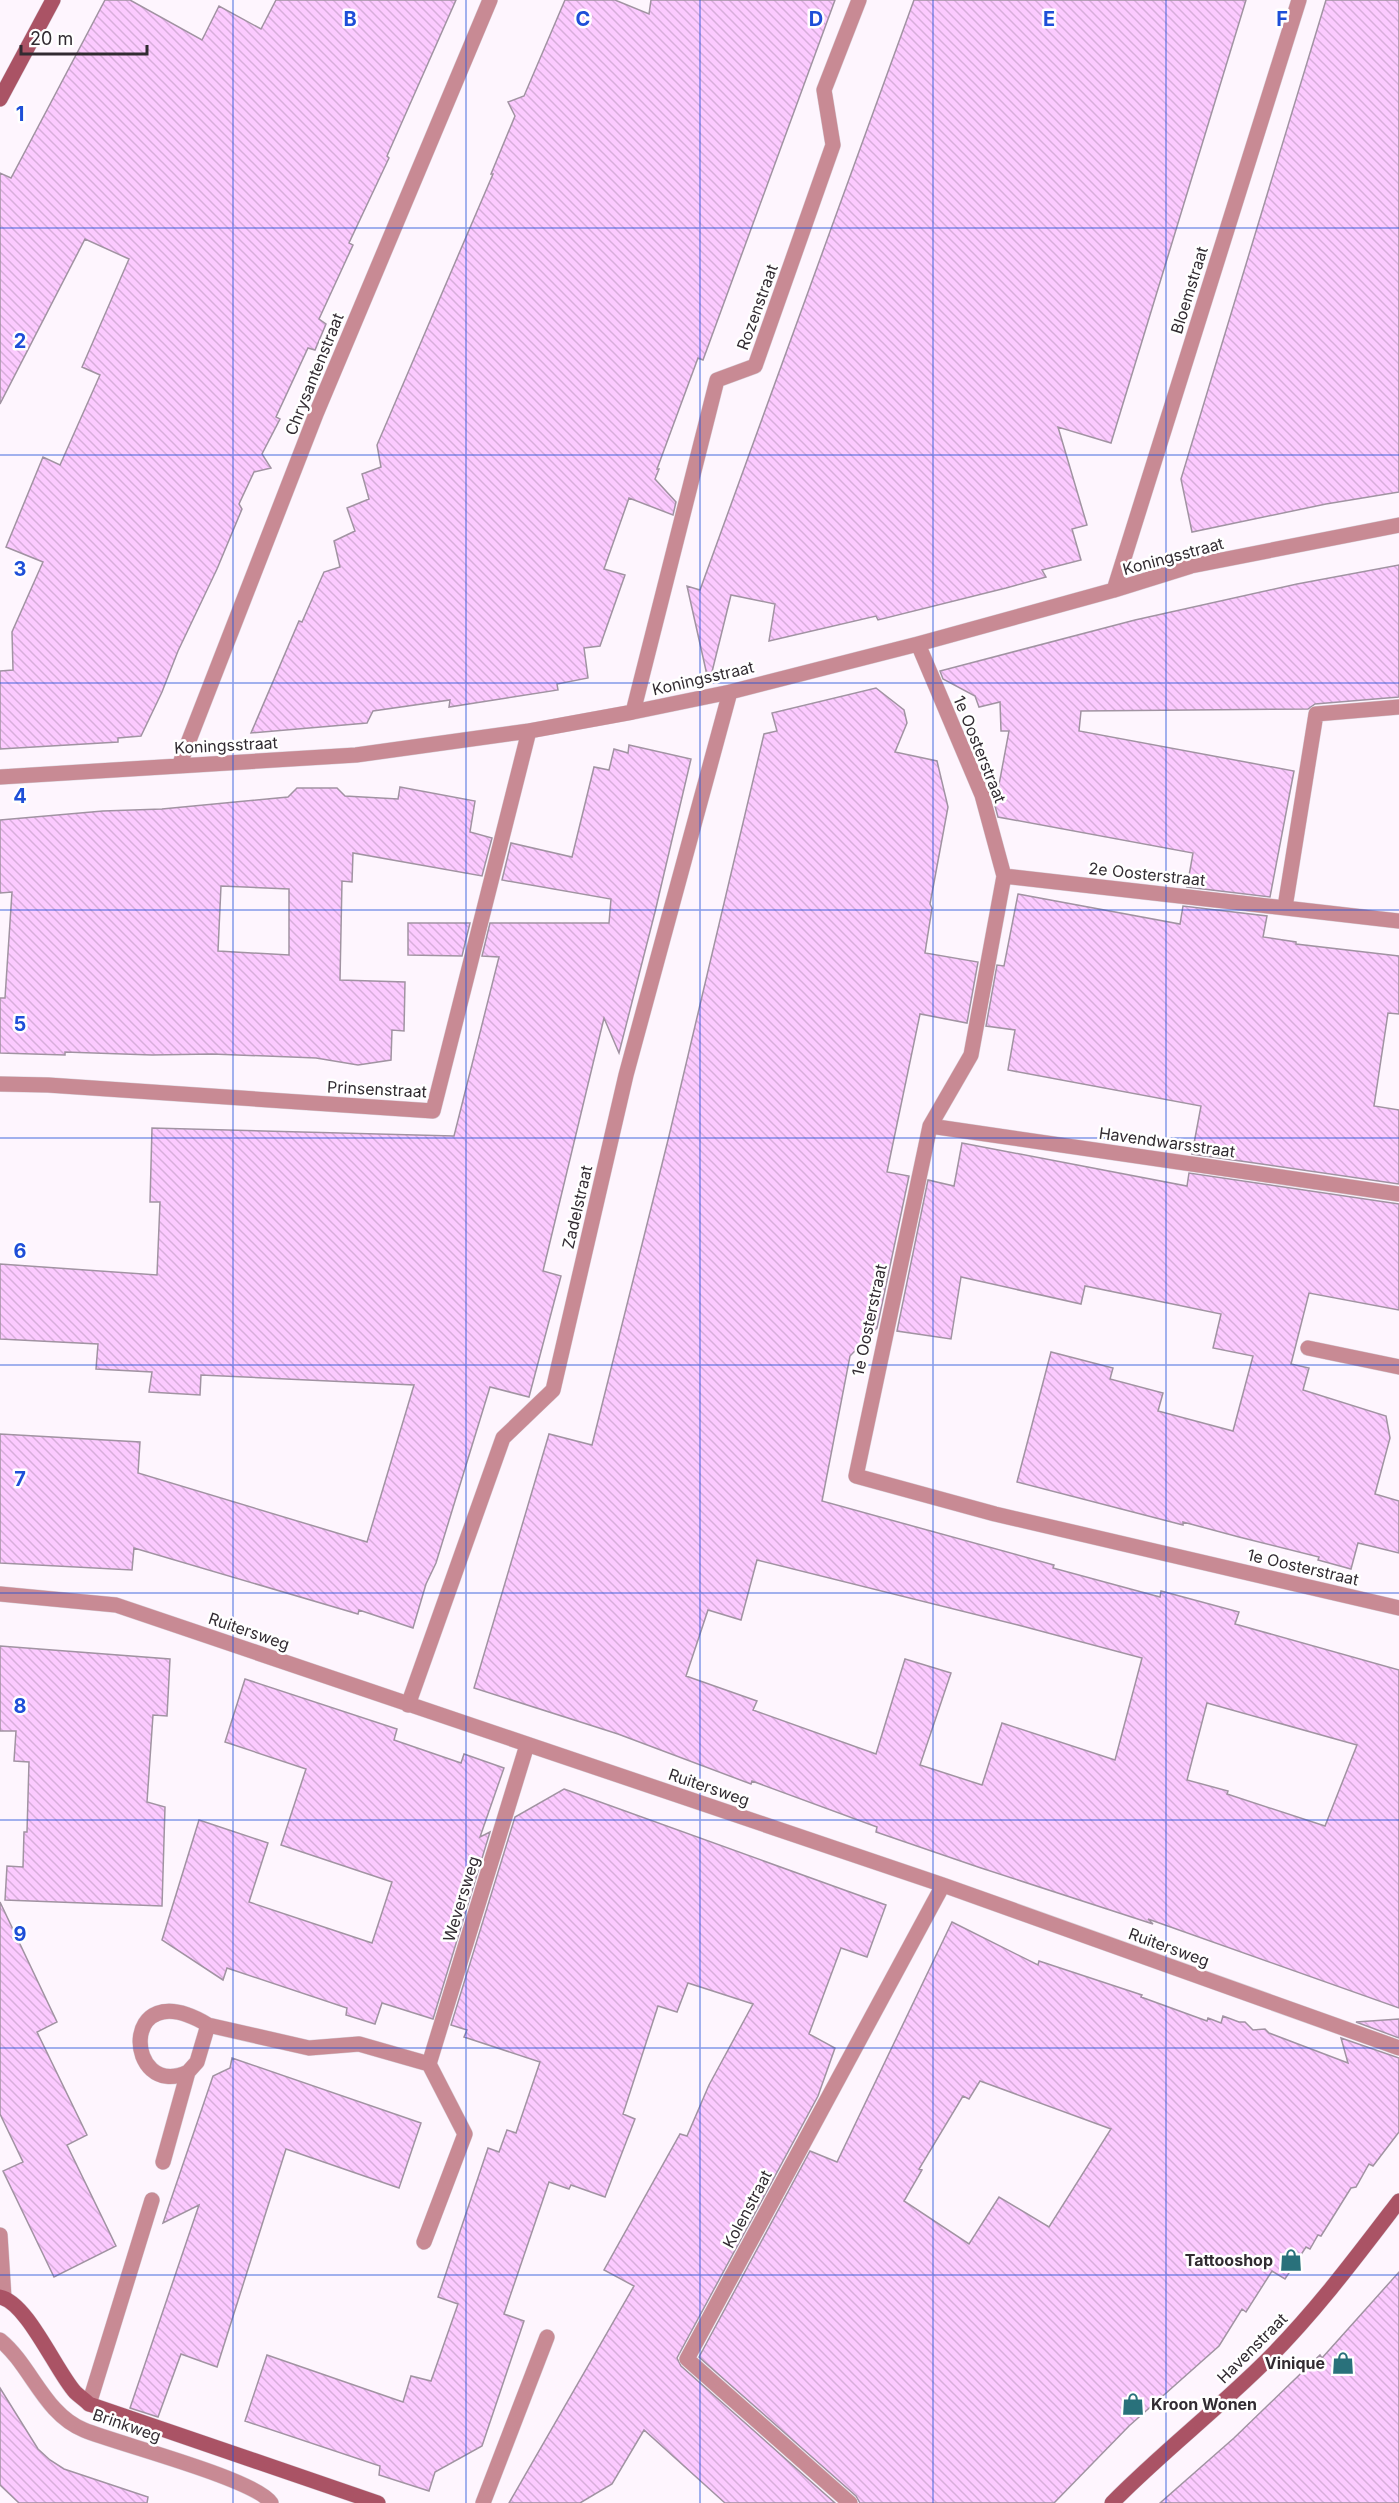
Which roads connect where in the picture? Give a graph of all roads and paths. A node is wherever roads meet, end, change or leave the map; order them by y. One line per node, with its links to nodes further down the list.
1 (53, 0): 5 (street)
2 (490, 0): 13 (street, Chrysantenstraat)
3 (859, 0): 11 (street, Rozenstraat)
4 (1299, 0): 7 (street, Bloemstraat)
5 (0, 99)
6 (1399, 525): 7 (street, Koningsstraat)
7 (1114, 590): 8 (street, Koningsstraat)
8 (918, 644): 9 (street, Koningsstraat); 15 (street, 1e Oosterstraat)
9 (730, 692): 11 (street, Koningsstraat); 25 (street, Zadelstraat)
10 (1399, 707): 16 (street)
11 (633, 712): 12 (street, Koningsstraat)
12 (528, 730): 13 (street, Koningsstraat); 18 (street, Prinsenstraat)
13 (178, 766): 14 (street, Koningsstraat)
14 (0, 777)
15 (1004, 876): 16 (street, 2e Oosterstraat); 19 (street, 1e Oosterstraat)
16 (1285, 907): 17 (street, 2e Oosterstraat)
17 (1399, 921)
18 (0, 1084)
19 (930, 1126): 20 (street, Havendwarsstraat); 24 (street, 1e Oosterstraat)
20 (1399, 1194)
21 (1308, 1348): 22 (street)
22 (1399, 1367)
23 (0, 1594): 25 (street, Ruitersweg)
24 (1399, 1608)
25 (408, 1705): 26 (street, Ruitersweg)
26 (527, 1744): 27 (street, Ruitersweg); 30 (street, Weversweg)
27 (943, 1885): 29 (street, Ruitersweg); 44 (street, Kolenstraat)
28 (208, 2025): 30 (street); 31 (street); 31 (street)
29 (1399, 2048)
30 (429, 2064): 36 (street)
31 (188, 2072): 32 (street)
32 (163, 2162)
33 (152, 2200): 40 (street, Brinkweg)
34 (1399, 2201): 45 (street, Havenstraat)
35 (0, 2235): 37 (street, Brinkweg)
36 (424, 2242)
37 (2, 2297): 40 (street, Brinkweg)
38 (547, 2337): 43 (street)
39 (0, 2340): 41 (street, Brinkweg)
40 (90, 2404): 42 (street, Brinkweg)
41 (271, 2503)
42 (378, 2503)
43 (483, 2503)
44 (850, 2503)
45 (1112, 2503)

